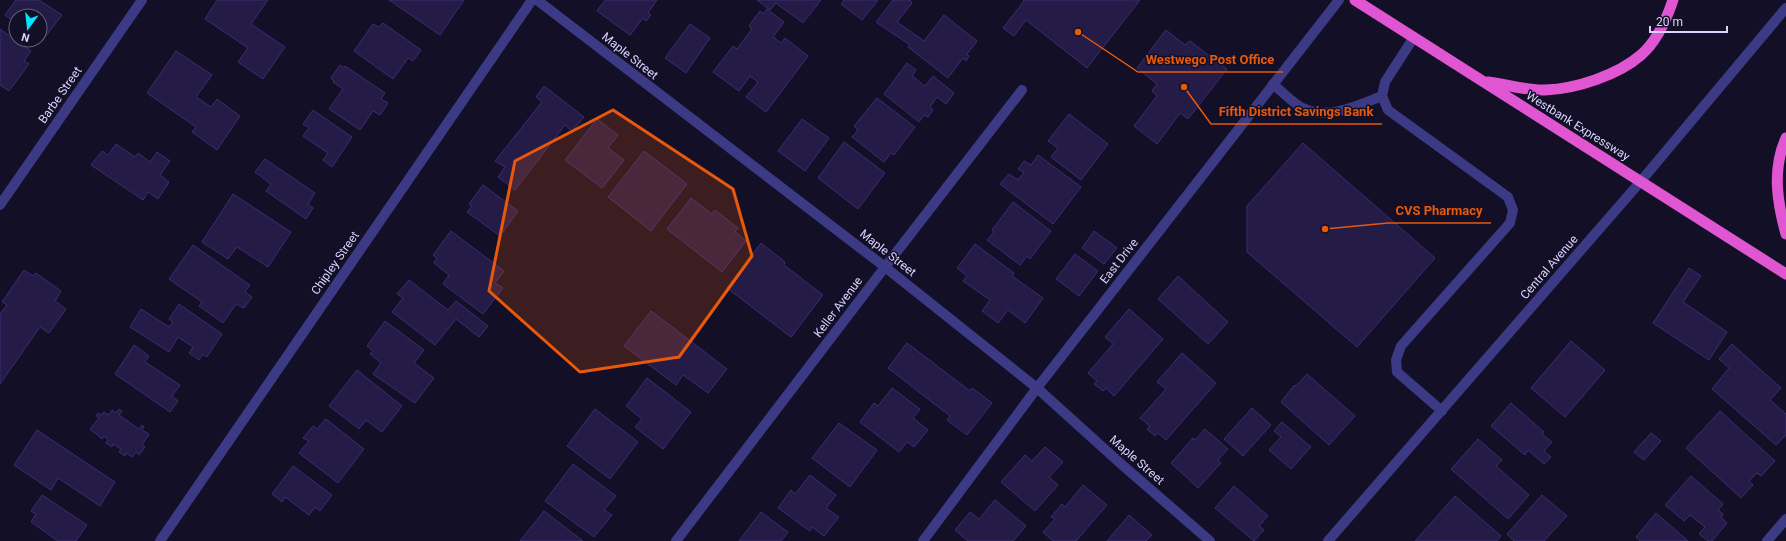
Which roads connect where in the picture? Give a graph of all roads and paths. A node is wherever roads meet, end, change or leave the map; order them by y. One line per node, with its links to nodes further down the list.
1 (142, 0): 15 (street, Barbe Street)
2 (532, 0): 22 (street, Chipley Street)
3 (537, 0): 17 (street, Maple Street)
4 (1339, 0): 10 (street, East Drive)
5 (1355, 0): 8 (highway, Westbank Expressway)
6 (1673, 0): 9 (highway)
7 (1786, 8): 14 (street, Central Avenue)
8 (1414, 37): 9 (highway, Westbank Expressway); 12 (street)
9 (1483, 81): 14 (highway, Westbank Expressway)
10 (1273, 84): 12 (street); 19 (street, East Drive)
11 (1022, 90): 17 (street, Keller Avenue)
12 (1382, 96): 20 (street)
13 (1786, 138): 16 (highway)
14 (1641, 181): 18 (highway, Westbank Expressway); 20 (street, Central Avenue)
15 (0, 205)
16 (1786, 234)
17 (885, 267): 19 (street, Maple Street); 23 (street, Keller Avenue)
18 (1786, 274)
19 (1037, 388): 24 (street, East Drive); 25 (street, Maple Street)
20 (1442, 410): 26 (street, Central Avenue)
21 (1786, 519): 27 (street)
22 (160, 541)
23 (676, 541)
24 (923, 541)
25 (1210, 541)
26 (1328, 541)
27 (1767, 541)

